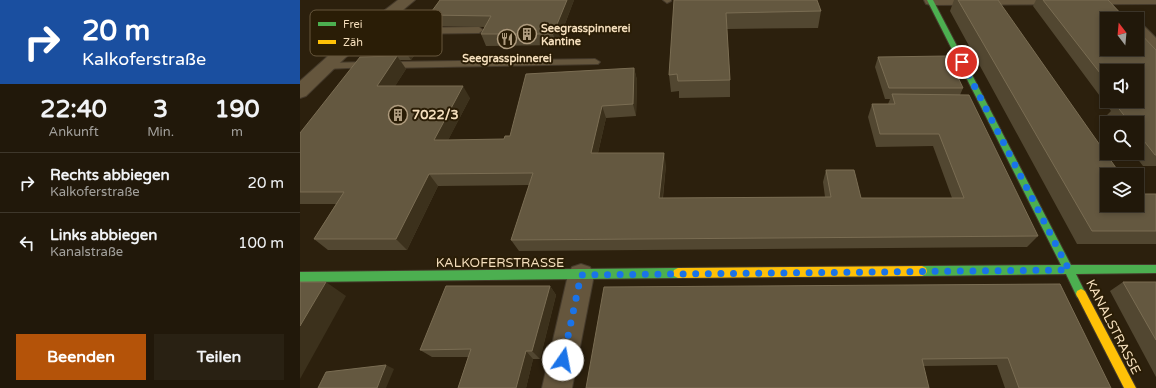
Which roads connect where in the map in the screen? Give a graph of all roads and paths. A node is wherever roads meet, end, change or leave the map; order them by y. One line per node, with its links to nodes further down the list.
1 (408, 0): 6 (street)
2 (1077, 0): 3 (street); 5 (street)
3 (1111, 0): 4 (street); 7 (street)
4 (1156, 0)
5 (930, 1): 17 (street, KANALSTRASSE)
6 (394, 10)
7 (1122, 12)
8 (442, 30): 9 (lane)
9 (479, 30)
10 (1144, 35): 11 (street)
11 (1156, 48)
12 (337, 56): 14 (street)
13 (595, 62): 14 (lane)
14 (325, 66): 15 (street)
15 (300, 92)
16 (968, 103): 17 (lane)
17 (983, 103): 19 (street, KANALSTRASSE)
18 (1156, 268): 19 (street, KALKOFERSTRASSE)
19 (1069, 270): 20 (street, KALKOFERSTRASSE); 23 (street, KANALSTRASSE)
20 (581, 275): 21 (street, KALKOFERSTRASSE); 22 (street)
21 (300, 277)
22 (557, 388)
23 (1130, 388)

